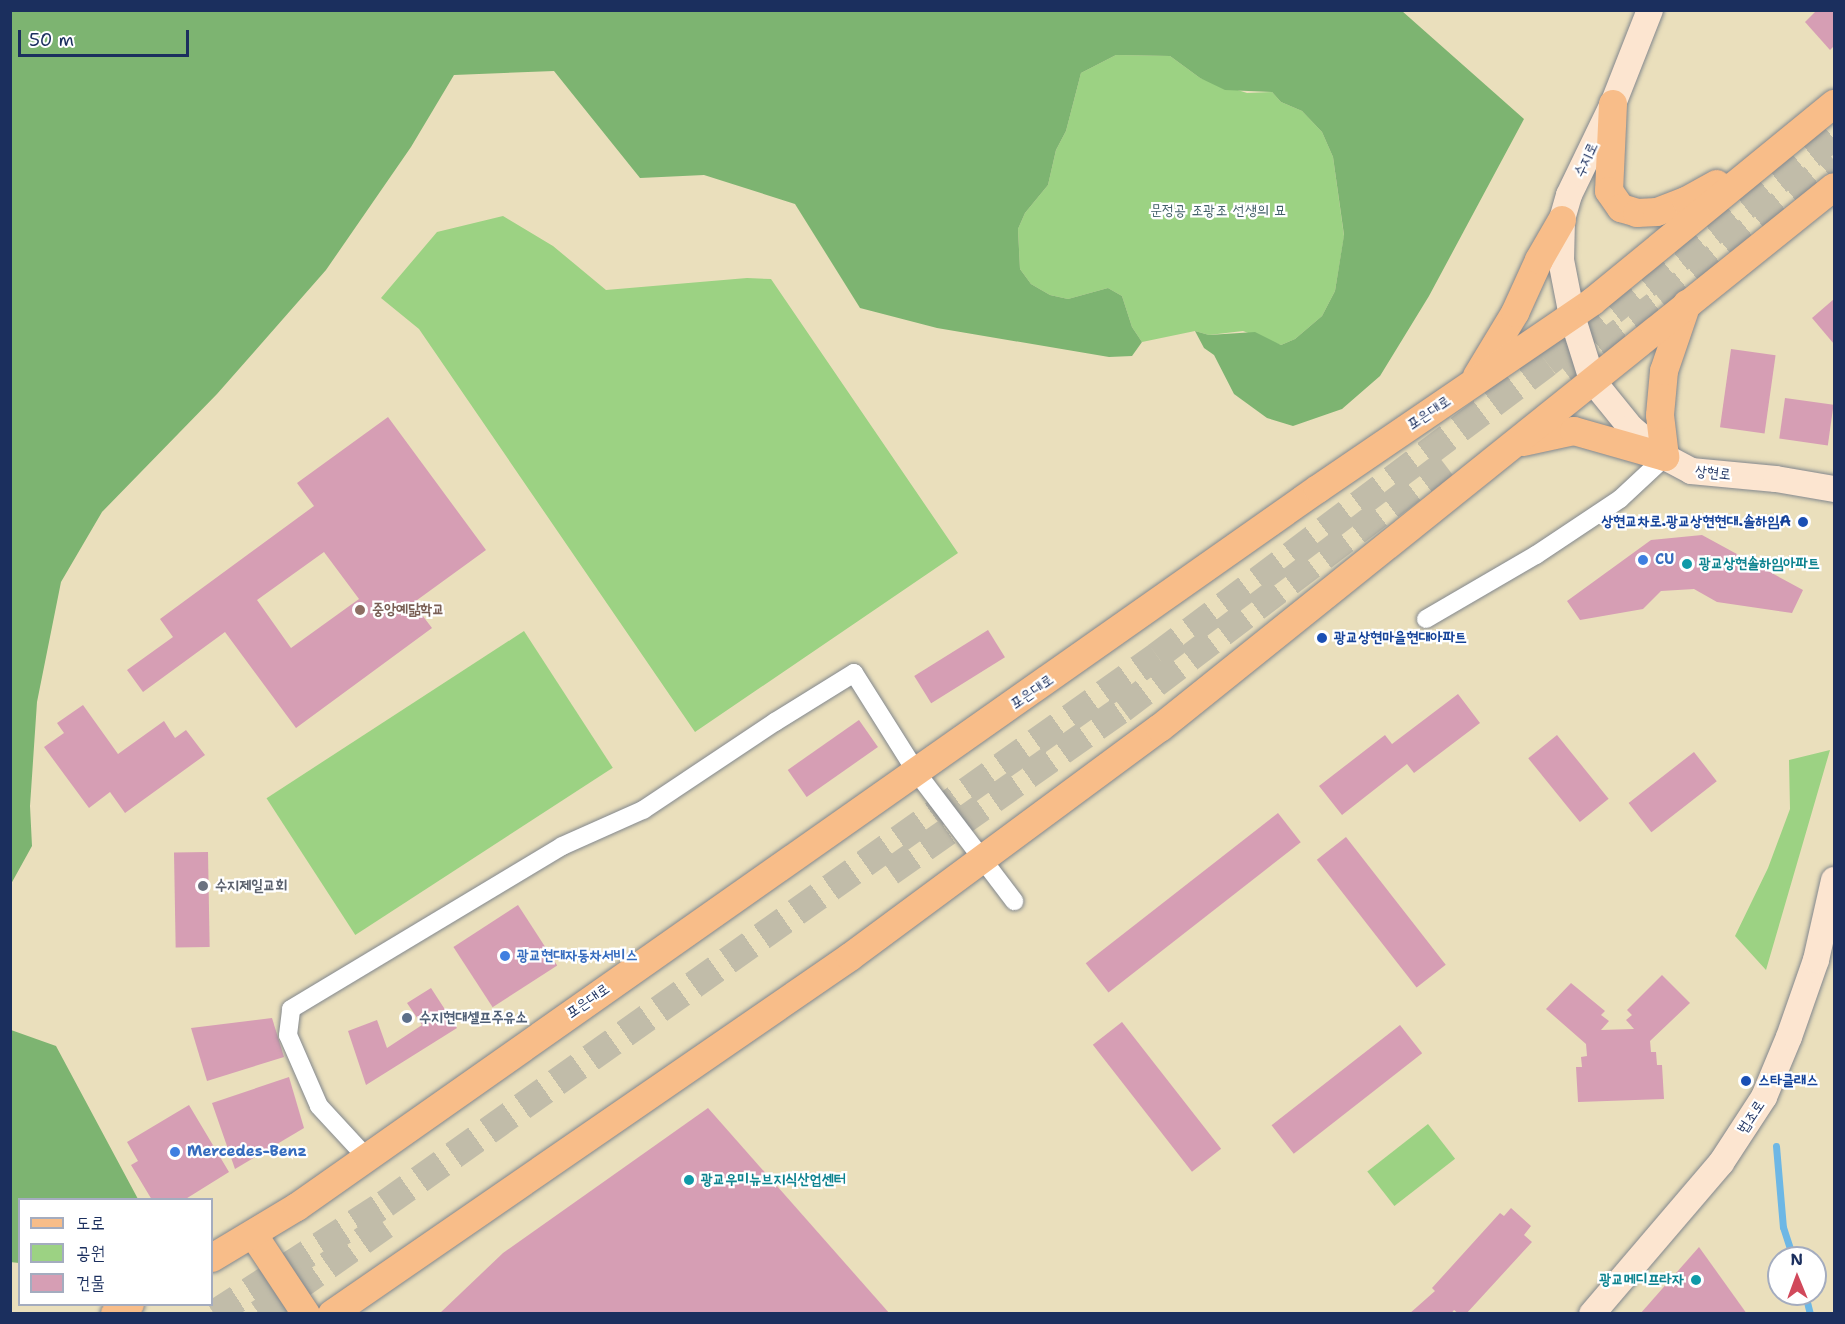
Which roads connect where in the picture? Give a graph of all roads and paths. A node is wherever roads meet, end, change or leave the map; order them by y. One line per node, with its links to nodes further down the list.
1 (1650, 10): 2 (street, 수지로)
2 (1613, 104): 4 (main road); 6 (street, 수지로)
3 (1834, 104): 4 (main road, 포은대로)
4 (1755, 169): 8 (main road, 포은대로)
5 (1834, 187): 7 (main road)
6 (1562, 220): 8 (street, 수지로); 10 (main road)
7 (1687, 304): 9 (main road); 12 (main road)
8 (1572, 316): 9 (street, 수지로); 10 (main road, 포은대로)
9 (1592, 380): 11 (main road); 12 (street, 상현로)
10 (1473, 384): 15 (main road, 포은대로)
11 (1515, 443): 12 (main road); 16 (main road)
12 (1665, 457): 13 (street, 상현로); 14 (street)
13 (1834, 489)
14 (1426, 620)
15 (917, 773): 16 (street); 19 (main road, 포은대로); 19 (street)
16 (982, 860): 18 (street); 25 (main road)
17 (1834, 880): 26 (street, 법조로)
18 (1014, 901)
19 (367, 1158): 20 (main road, 포은대로)
20 (253, 1234): 21 (main road, 포은대로); 24 (main road)
21 (213, 1257)
22 (128, 1306): 23 (main road)
23 (115, 1314)
24 (306, 1314)
25 (332, 1314)
26 (1592, 1314)

